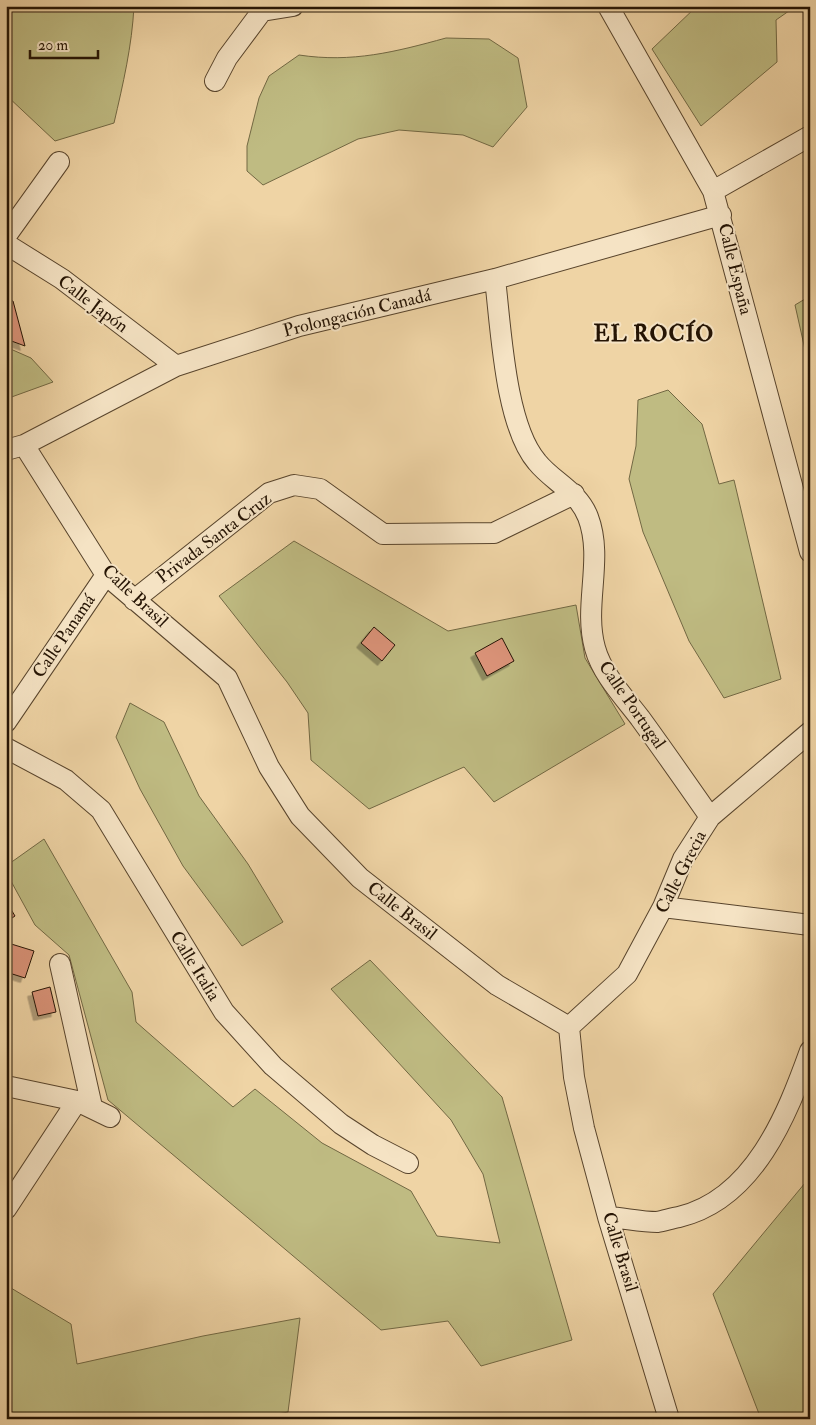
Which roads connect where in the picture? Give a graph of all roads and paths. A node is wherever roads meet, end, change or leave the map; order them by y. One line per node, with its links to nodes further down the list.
1 (294, 6): 3 (street)
2 (608, 6): 7 (street, Calle España)
3 (261, 9): 4 (street)
4 (215, 81)
5 (810, 136): 7 (street)
6 (59, 162): 9 (street)
7 (713, 190): 8 (street, Calle España)
8 (721, 215): 11 (street, Prolongación Canadá); 15 (street, Calle España)
9 (6, 236)
10 (6, 244): 12 (street, Calle Japón)
11 (495, 279): 12 (street, Prolongación Canadá); 14 (street, Calle Portugal)
12 (176, 366): 13 (street, Prolongación Canadá)
13 (15, 447): 16 (street, Calle Brasil)
14 (574, 494): 17 (street, Privada Santa Cruz); 21 (street, Calle Portugal)
15 (810, 552)
16 (106, 575): 17 (street, Calle Brasil); 18 (street, Calle Panamá)
17 (134, 600): 25 (street, Calle Brasil)
18 (6, 722)
19 (810, 732): 21 (street, Calle Grecia)
20 (6, 748): 30 (street, Calle Italia)
21 (710, 817): 22 (street, Calle Grecia)
22 (663, 906): 23 (street); 25 (street, Calle Grecia)
23 (810, 925)
24 (60, 964): 28 (street)
25 (569, 1027): 32 (street, Calle Brasil)
26 (810, 1051): 32 (street)
27 (6, 1086): 28 (street)
28 (85, 1104): 29 (street); 31 (street)
29 (110, 1117)
30 (408, 1163)
31 (6, 1209)
32 (608, 1217): 33 (street, Calle Brasil)
33 (669, 1419)

